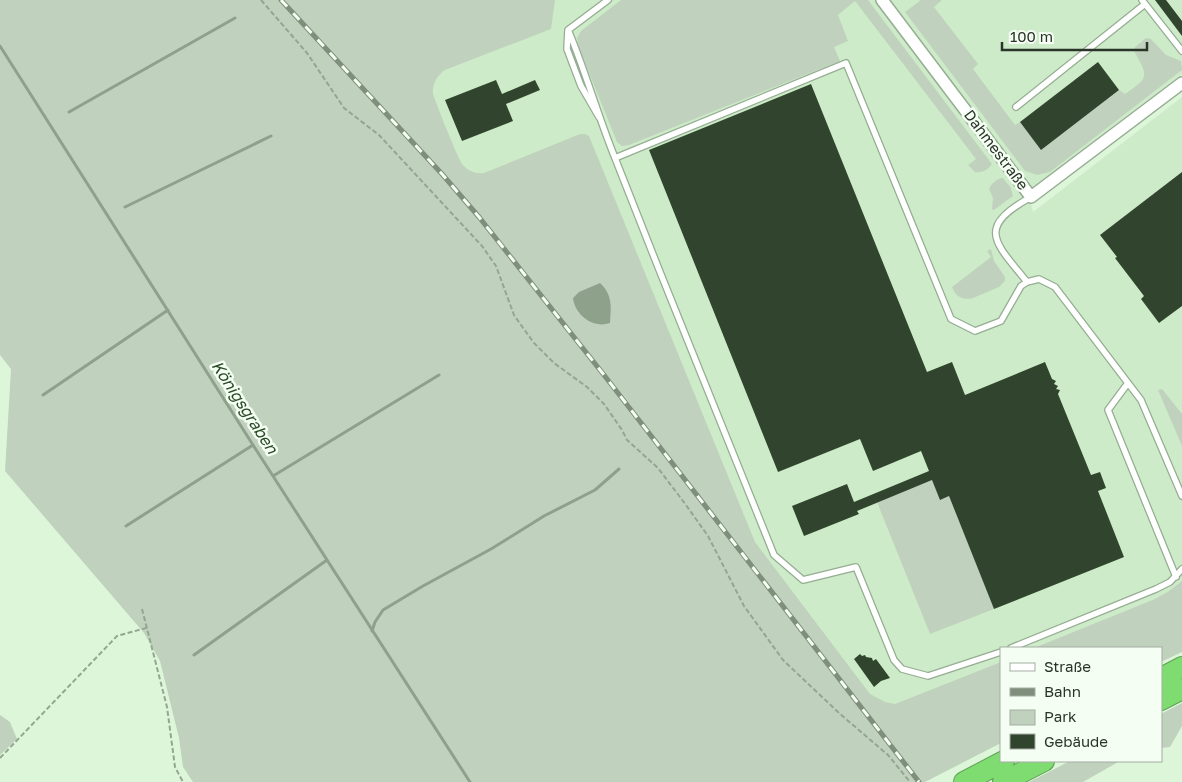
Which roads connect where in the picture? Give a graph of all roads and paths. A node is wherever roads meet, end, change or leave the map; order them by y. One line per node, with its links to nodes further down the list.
1 (260, 0): 29 (path)
2 (608, 0): 5 (lane)
3 (882, 0): 11 (street, Dahmestraße)
4 (1144, 2): 6 (lane); 8 (lane)
5 (568, 30): 9 (lane); 9 (lane)
6 (1182, 51)
7 (1182, 82): 11 (street, Dahmestraße)
8 (1016, 107)
9 (599, 117): 10 (lane)
10 (616, 158): 12 (lane); 20 (lane)
11 (1031, 197): 12 (lane)
12 (1027, 282): 13 (lane)
13 (1128, 383): 14 (lane); 16 (lane)
14 (1182, 496)
15 (1182, 569): 16 (lane)
16 (1176, 577): 19 (lane)
17 (142, 609): 18 (path)
18 (146, 628): 25 (path); 28 (path)
19 (1013, 647)
20 (1000, 652)
21 (1182, 667): 22 (highway)
22 (1162, 677)
23 (1182, 689): 24 (highway)
24 (1162, 699)
25 (0, 758)
26 (1002, 762): 30 (highway)
27 (1042, 762): 31 (highway)
28 (183, 782)
29 (910, 782)
30 (964, 782)
31 (1003, 782)

